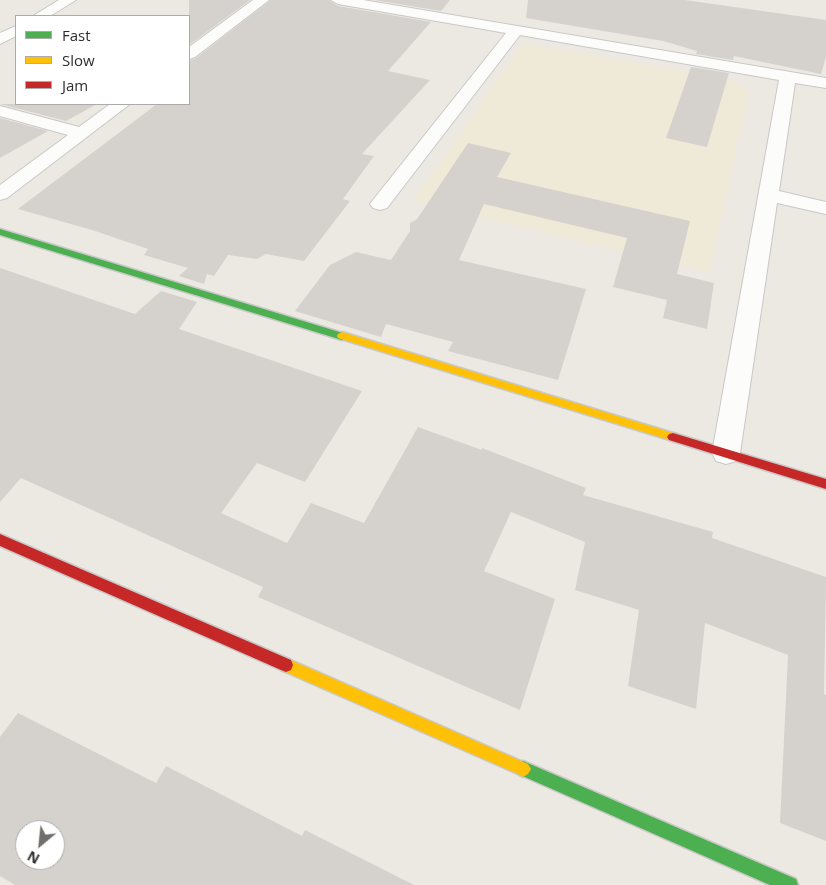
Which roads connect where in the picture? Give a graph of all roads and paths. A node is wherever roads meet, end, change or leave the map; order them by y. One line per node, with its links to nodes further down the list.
1 (69, 0): 4 (street)
2 (262, 0): 10 (street)
3 (338, 0): 7 (street)
4 (42, 15)
5 (0, 26): 6 (street)
6 (15, 30)
7 (516, 30): 11 (street); 18 (street)
8 (15, 31): 9 (street)
9 (0, 39)
10 (190, 53)
11 (788, 76): 12 (street); 17 (street)
12 (826, 82)
13 (120, 105): 15 (street)
14 (0, 112): 15 (street)
15 (82, 133): 16 (street)
16 (0, 194)
17 (768, 195): 19 (street); 21 (street)
18 (380, 204)
19 (826, 208)
20 (0, 232): 21 (street)
21 (726, 453): 22 (street)
22 (826, 484)
23 (0, 540): 24 (street)
24 (790, 885)

